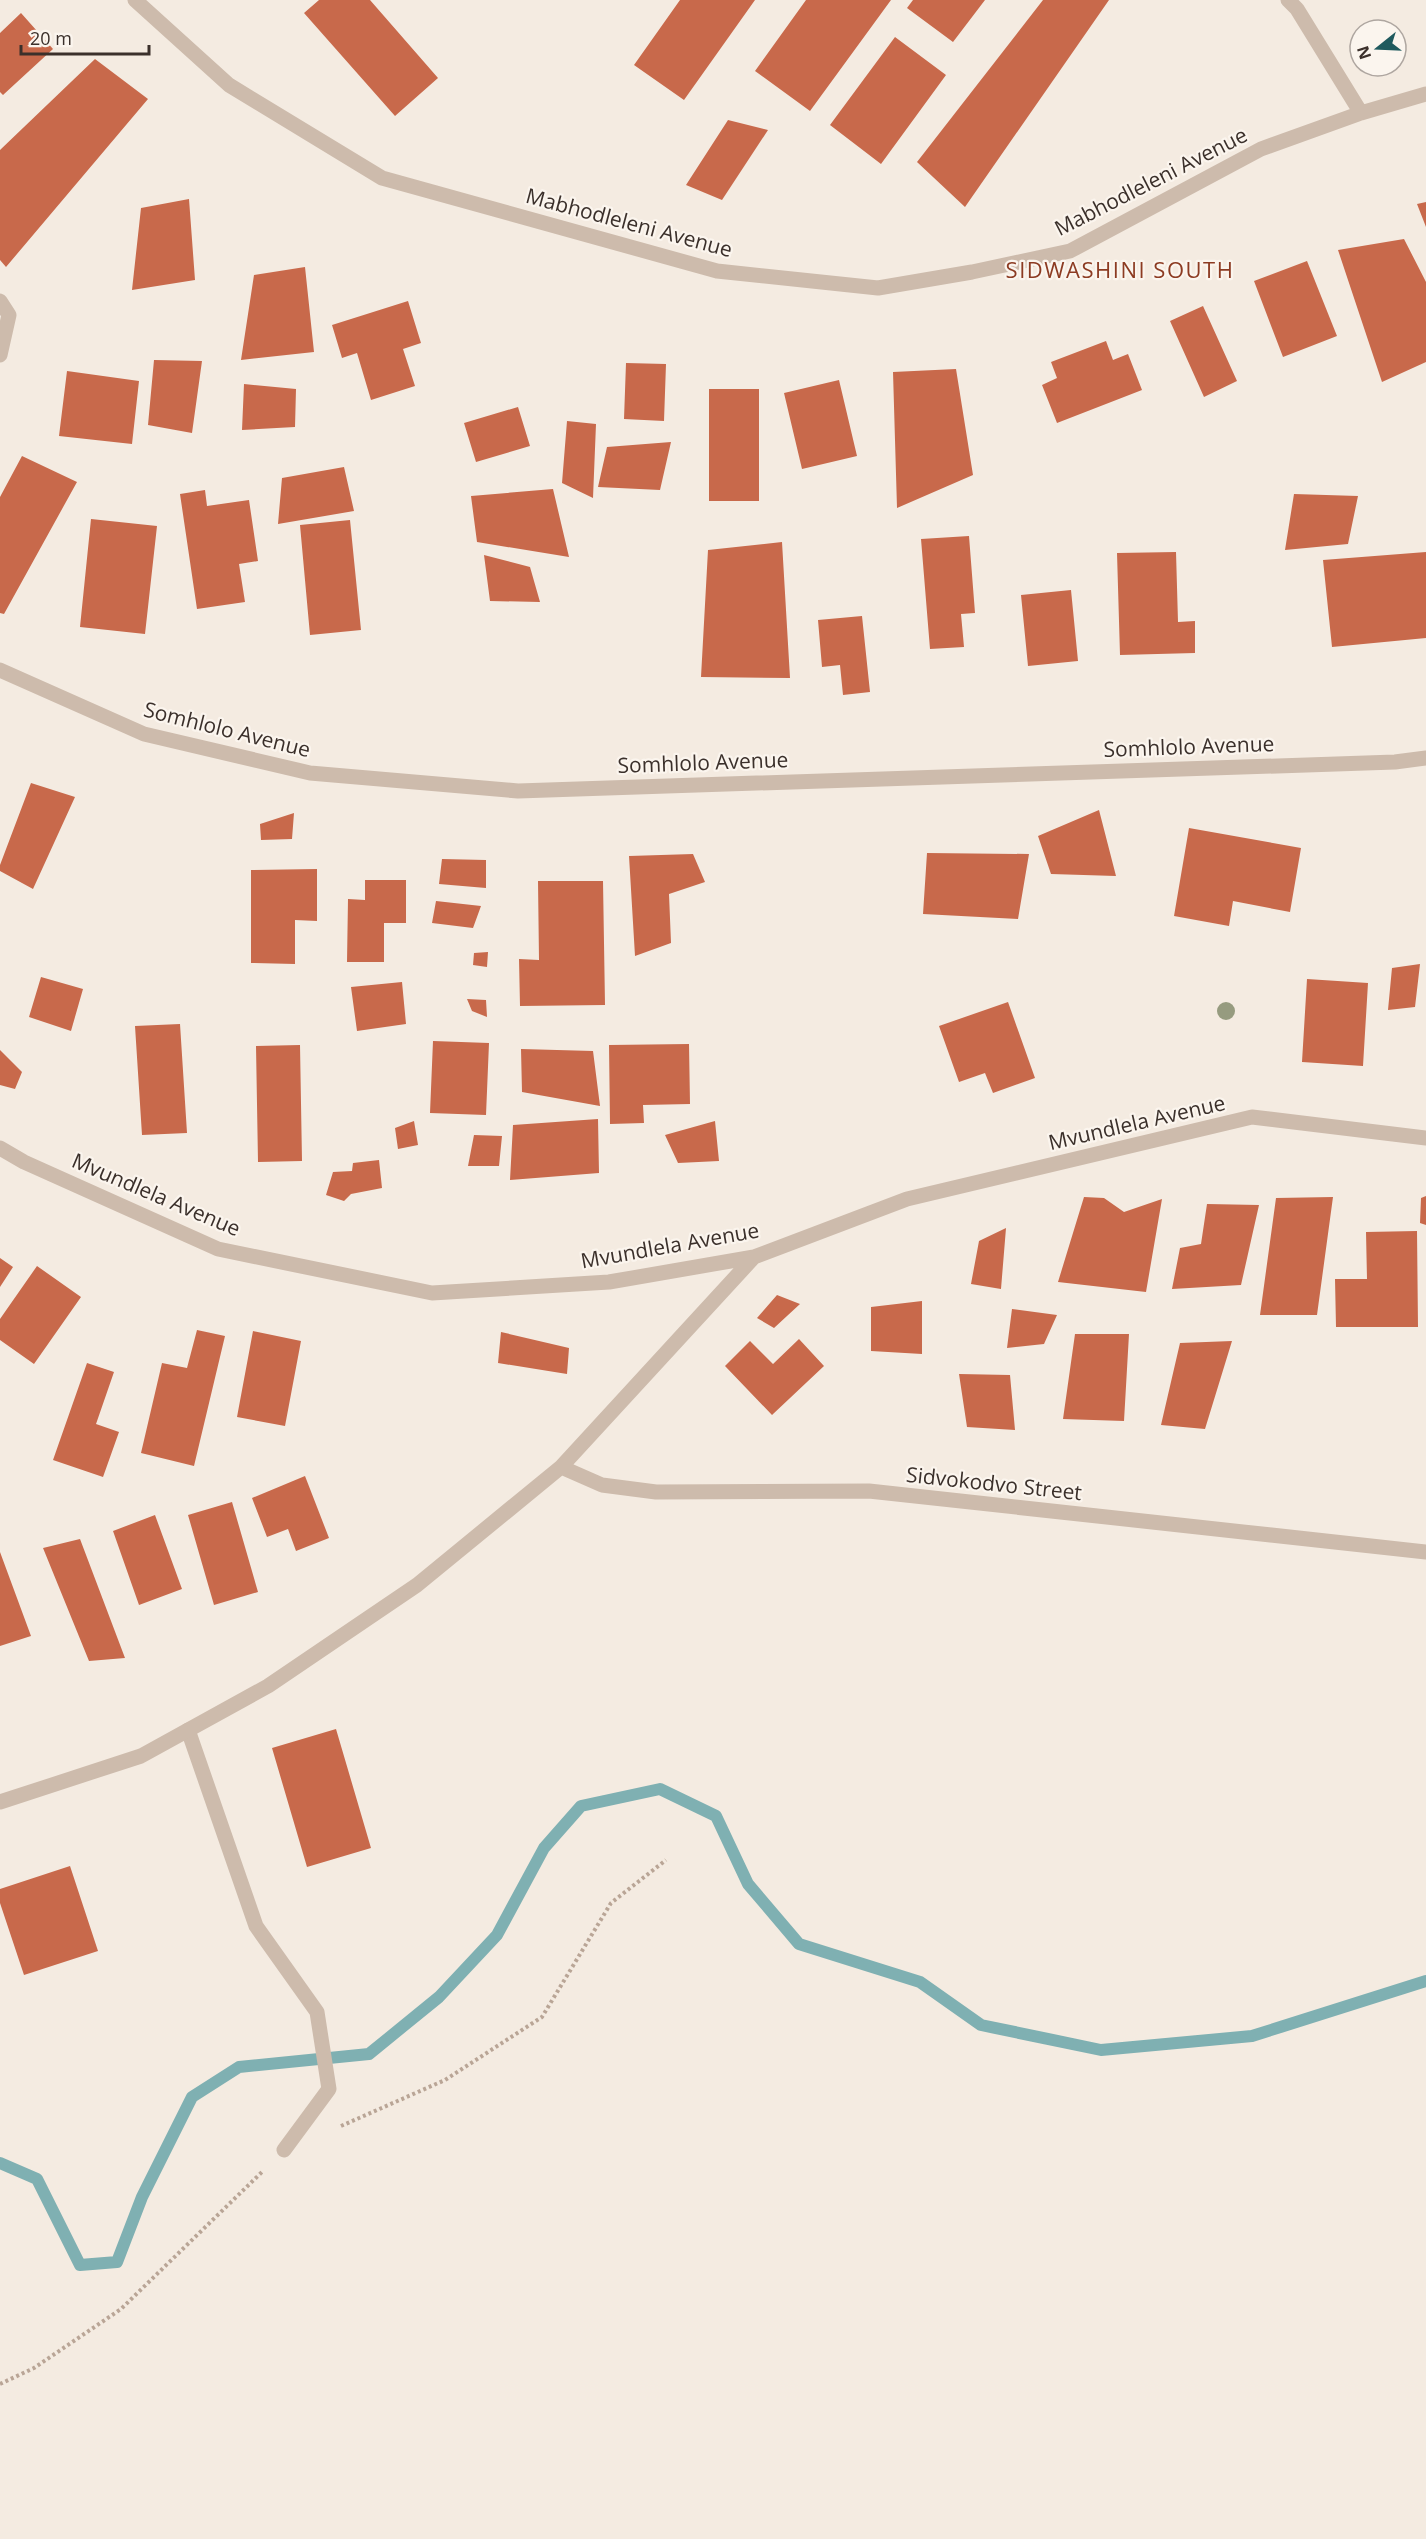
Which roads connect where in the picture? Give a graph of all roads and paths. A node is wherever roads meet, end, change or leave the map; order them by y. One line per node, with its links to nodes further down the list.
1 (135, 0): 4 (street, Mabhodleleni Avenue)
2 (1288, 0): 4 (street)
3 (1426, 94): 4 (street, Mabhodleleni Avenue)
4 (1361, 113)
5 (0, 301): 6 (street)
6 (0, 355)
7 (0, 670): 8 (street, Somhlolo Avenue)
8 (1426, 758)
9 (1426, 1138): 11 (street, Mvundlela Avenue)
10 (0, 1148): 11 (street, Mvundlela Avenue)
11 (754, 1257): 12 (street)
12 (561, 1467): 13 (street, Sidvokodvo Street); 14 (street)
13 (1426, 1552)
14 (188, 1730): 15 (street); 18 (street)
15 (0, 1802)
16 (666, 1860): 17 (path)
17 (338, 2127)
18 (284, 2150): 19 (path)
19 (0, 2384)

